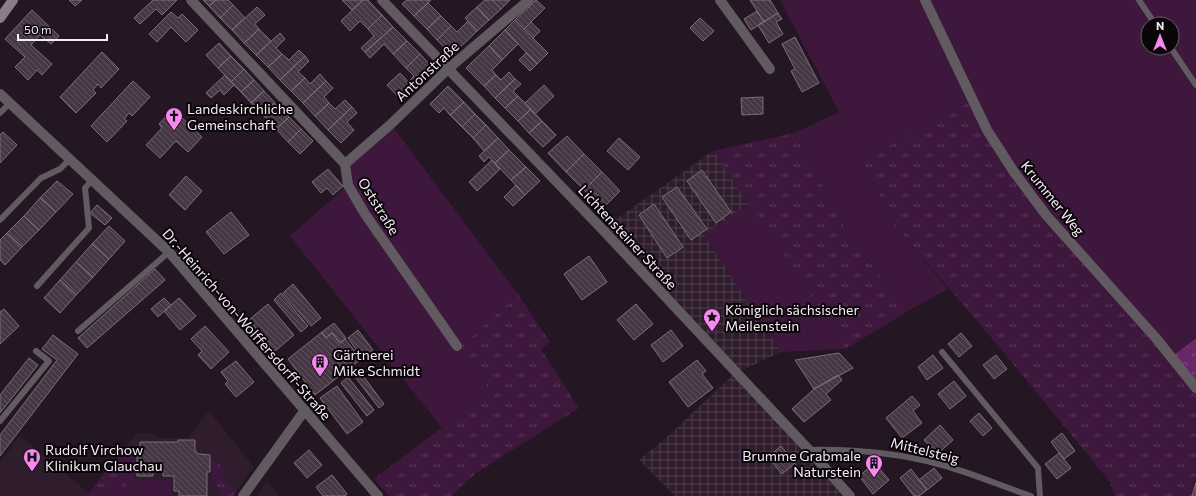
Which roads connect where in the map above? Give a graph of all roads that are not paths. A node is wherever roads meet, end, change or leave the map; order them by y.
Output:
1 (13, 0) edge
2 (191, 0) edge
3 (382, 0) edge
4 (529, 0) edge
5 (720, 0) edge
6 (925, 0) edge
7 (1139, 0) edge
8 (1150, 16) edge
9 (0, 18) edge
10 (1177, 56) edge
11 (448, 69) junction
12 (770, 69) dead end
13 (1196, 85) edge
14 (0, 94) edge
15 (10, 103) junction
16 (0, 113) edge
17 (70, 159) junction
18 (345, 164) junction
19 (92, 180) junction
20 (0, 220) edge
21 (169, 252) junction
22 (37, 286) dead end
23 (78, 331) dead end
24 (457, 346) dead end
25 (36, 351) dead end
26 (942, 352) dead end
27 (1196, 388) edge
28 (305, 410) junction
29 (0, 421) edge
30 (809, 450) junction
31 (243, 496) edge
32 (378, 496) edge
33 (850, 496) edge
34 (1031, 496) edge
35 (1040, 496) edge

1 - 9 street
2 - 18 street
3 - 11 street, Lichtensteiner Straße
4 - 11 street, Antonstraße
5 - 12 street
6 - 27 street, Krummer Weg
7 - 8 lane
10 - 13 lane
11 - 18 street, Antonstraße
11 - 30 street, Lichtensteiner Straße
14 - 15 street, Dr.-Heinrich-von-Wolffersdorff-Straße
15 - 16 lane
15 - 17 street, Dr.-Heinrich-von-Wolffersdorff-Straße
17 - 19 street, Dr.-Heinrich-von-Wolffersdorff-Straße
17 - 20 lane
18 - 24 street, Oststraße
19 - 21 street, Dr.-Heinrich-von-Wolffersdorff-Straße
19 - 22 lane
21 - 23 lane
21 - 28 street, Dr.-Heinrich-von-Wolffersdorff-Straße
25 - 29 lane
26 - 35 lane
28 - 31 street
28 - 32 street, Dr.-Heinrich-von-Wolffersdorff-Straße
30 - 33 street, Lichtensteiner Straße
30 - 34 lane, Mittelsteig

